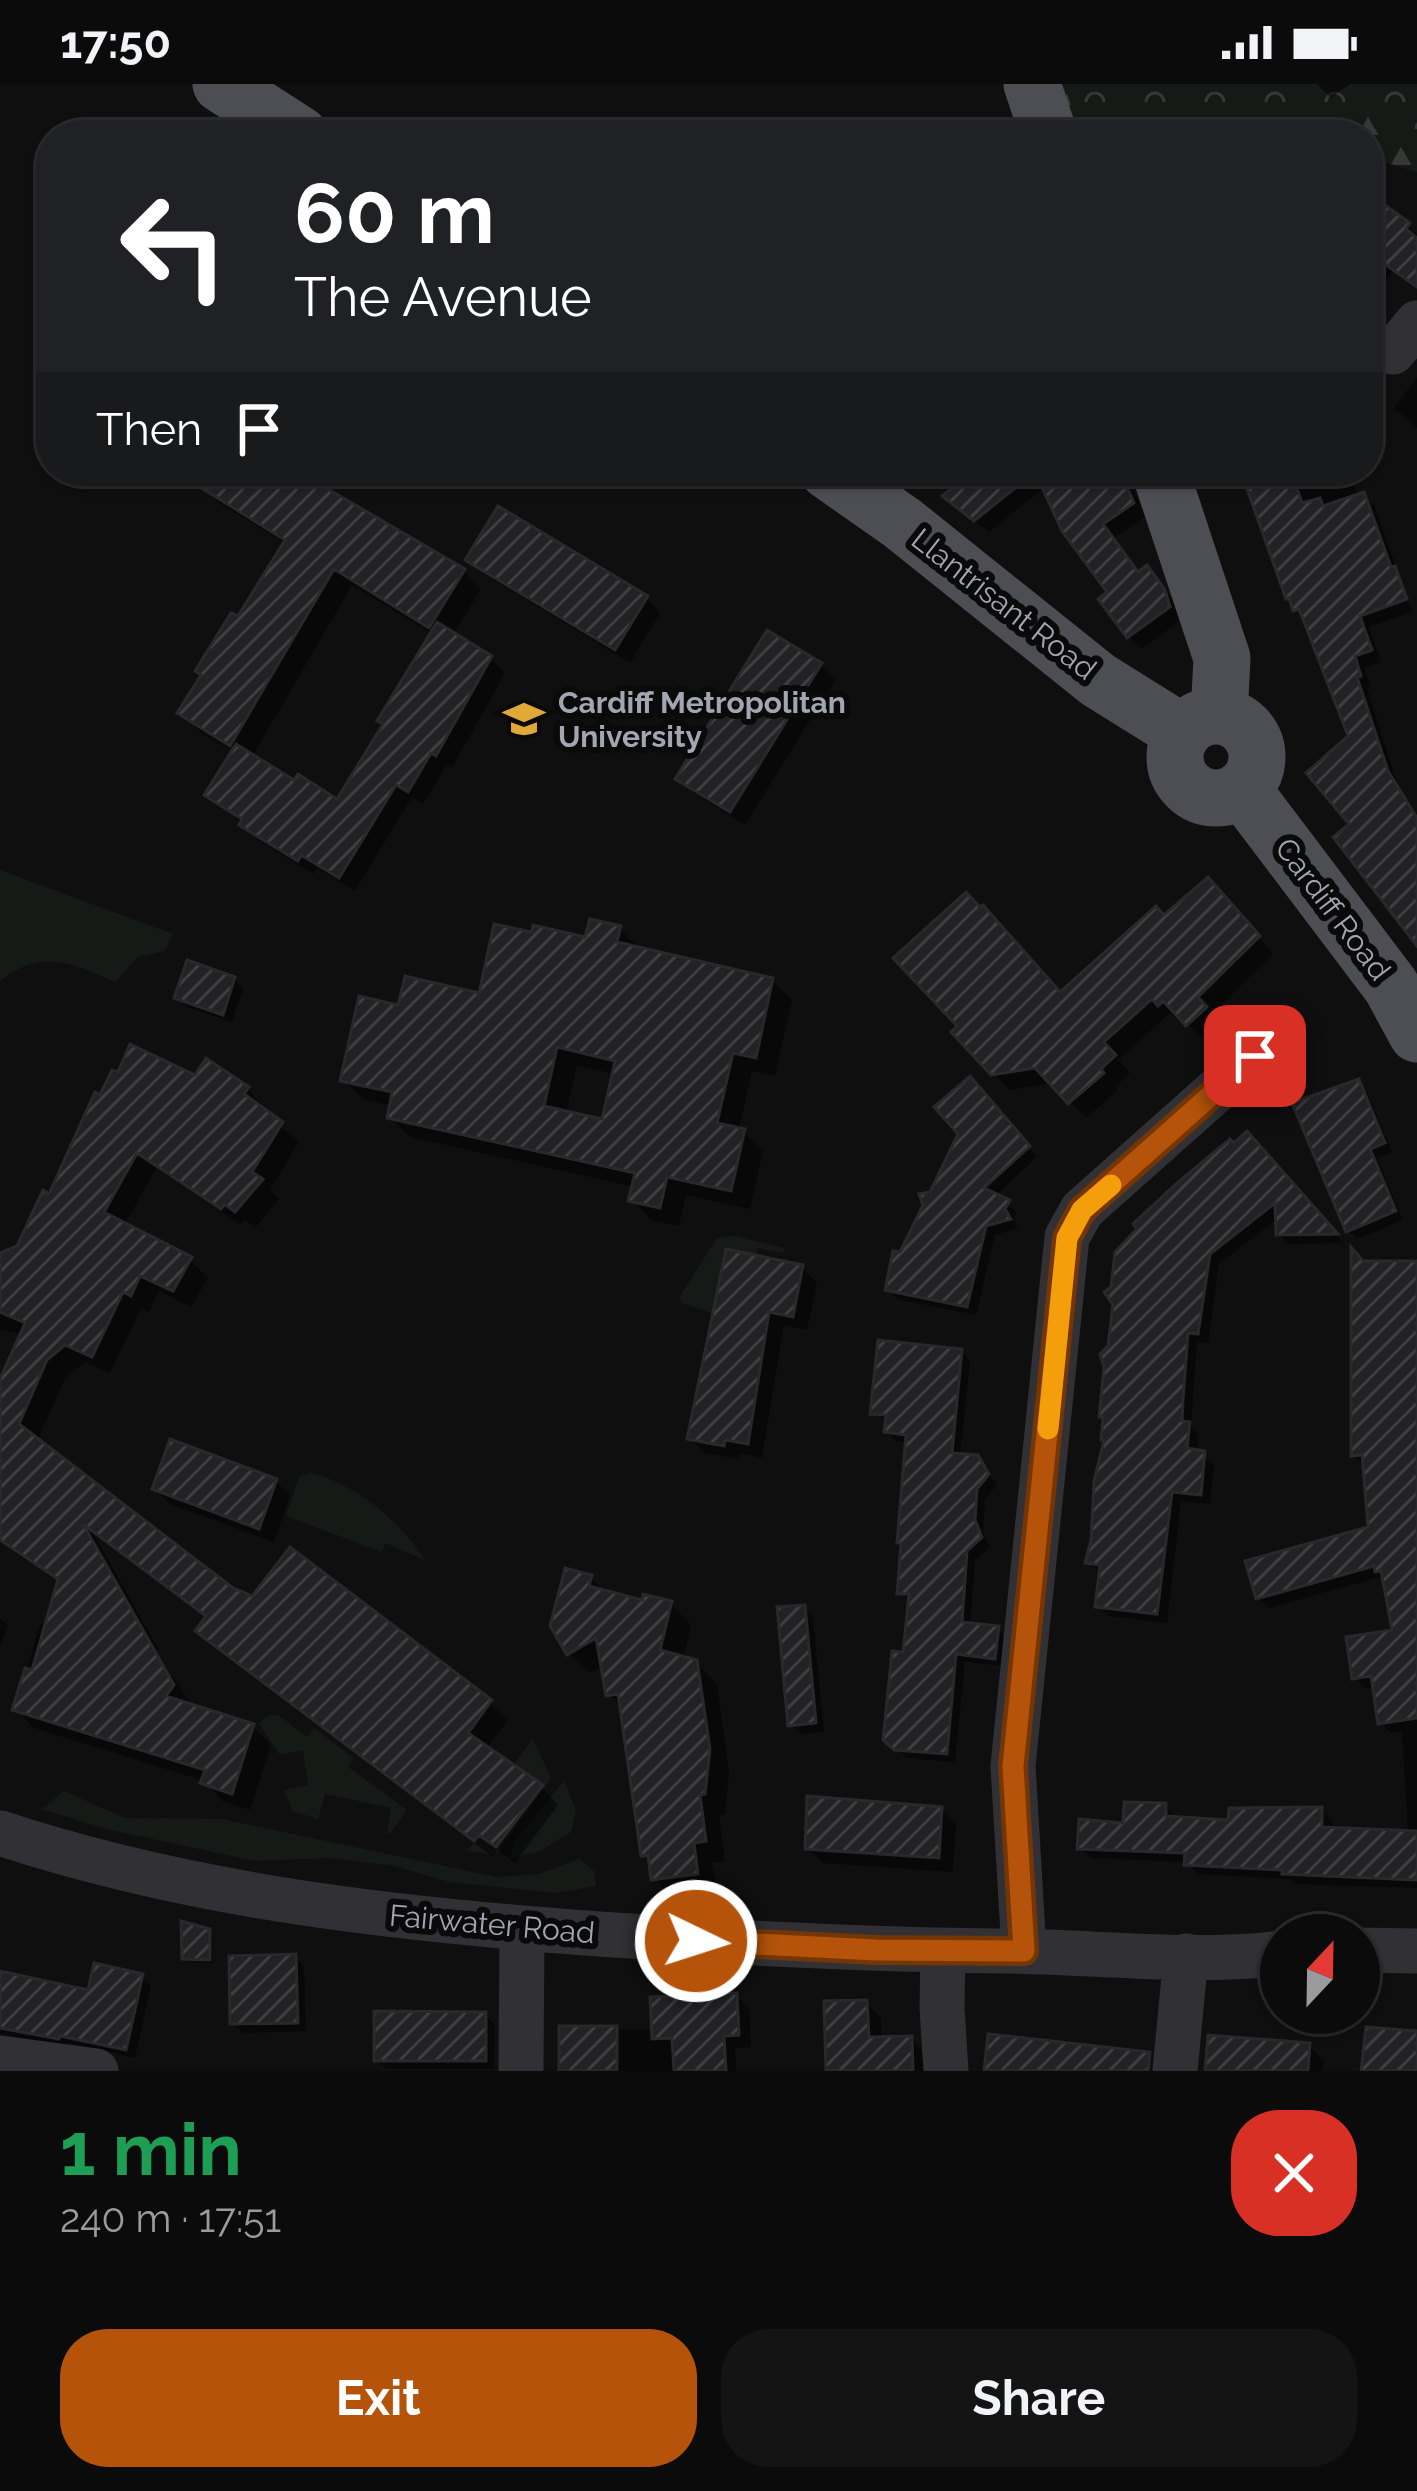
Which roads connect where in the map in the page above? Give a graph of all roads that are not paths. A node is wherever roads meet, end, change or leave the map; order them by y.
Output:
1 (221, 84) edge
2 (1032, 84) edge
3 (277, 120) edge
4 (1044, 120) edge
5 (849, 486) edge
6 (1165, 486) edge
7 (1201, 724) junction
8 (1242, 789) joint
9 (1417, 1034) edge
10 (1255, 1056) dead end
11 (3, 1845) edge
12 (522, 1928) junction
13 (943, 1951) junction
14 (1024, 1951) junction
15 (1380, 1951) edge
16 (1417, 1952) edge
17 (1260, 1954) edge
18 (1186, 1956) junction
19 (0, 2058) edge
20 (96, 2071) edge
21 (521, 2071) edge
22 (946, 2071) edge
23 (1174, 2071) edge

1 - 3 main road
2 - 4 main road
5 - 7 main road, Llantrisant Road
6 - 7 main road
7 - 8 main road, Llantrisant Road
8 - 9 main road, Cardiff Road
10 - 14 street
11 - 12 street, Fairwater Road
12 - 13 street, Fairwater Road
12 - 21 street
13 - 14 street, Fairwater Road
13 - 22 street
14 - 18 street, Fairwater Road
15 - 16 street
17 - 18 street, Fairwater Road
18 - 23 street
19 - 20 street

